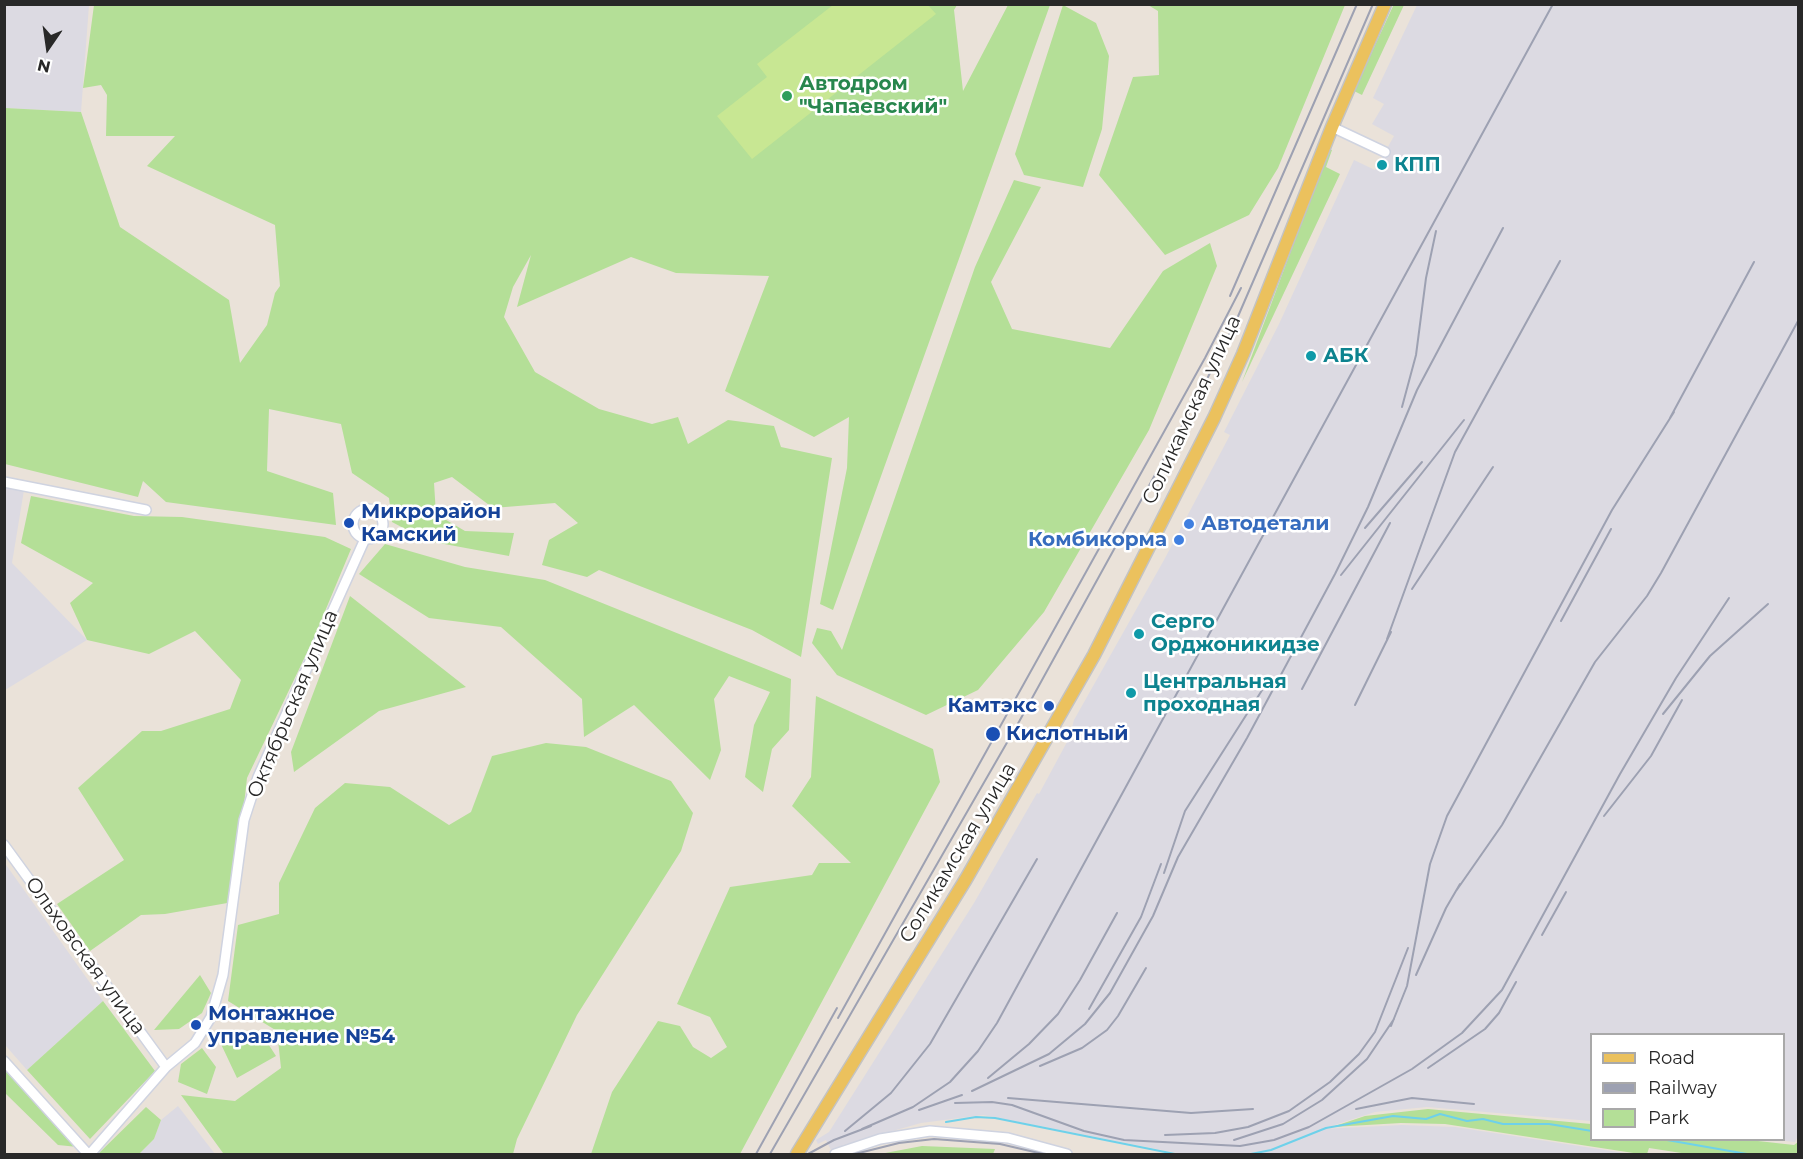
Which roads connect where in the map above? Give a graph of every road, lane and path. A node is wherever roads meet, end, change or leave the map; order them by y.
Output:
1 (1385, 4) edge
2 (1332, 127) junction
3 (1385, 152) dead end
4 (4, 482) edge
5 (146, 510) dead end
6 (364, 541) dead end
7 (4, 844) edge
8 (4, 1061) edge
9 (166, 1067) junction
10 (89, 1155) edge
11 (797, 1155) edge
12 (835, 1155) edge
13 (1067, 1155) edge

1 - 2 main road, Соликамская улица
2 - 3 street
2 - 11 main road, Соликамская улица
4 - 5 street
6 - 9 street, Октябрьская улица
7 - 9 street, Ольховская улица
8 - 10 street
9 - 10 street, Октябрьская улица
12 - 13 street

